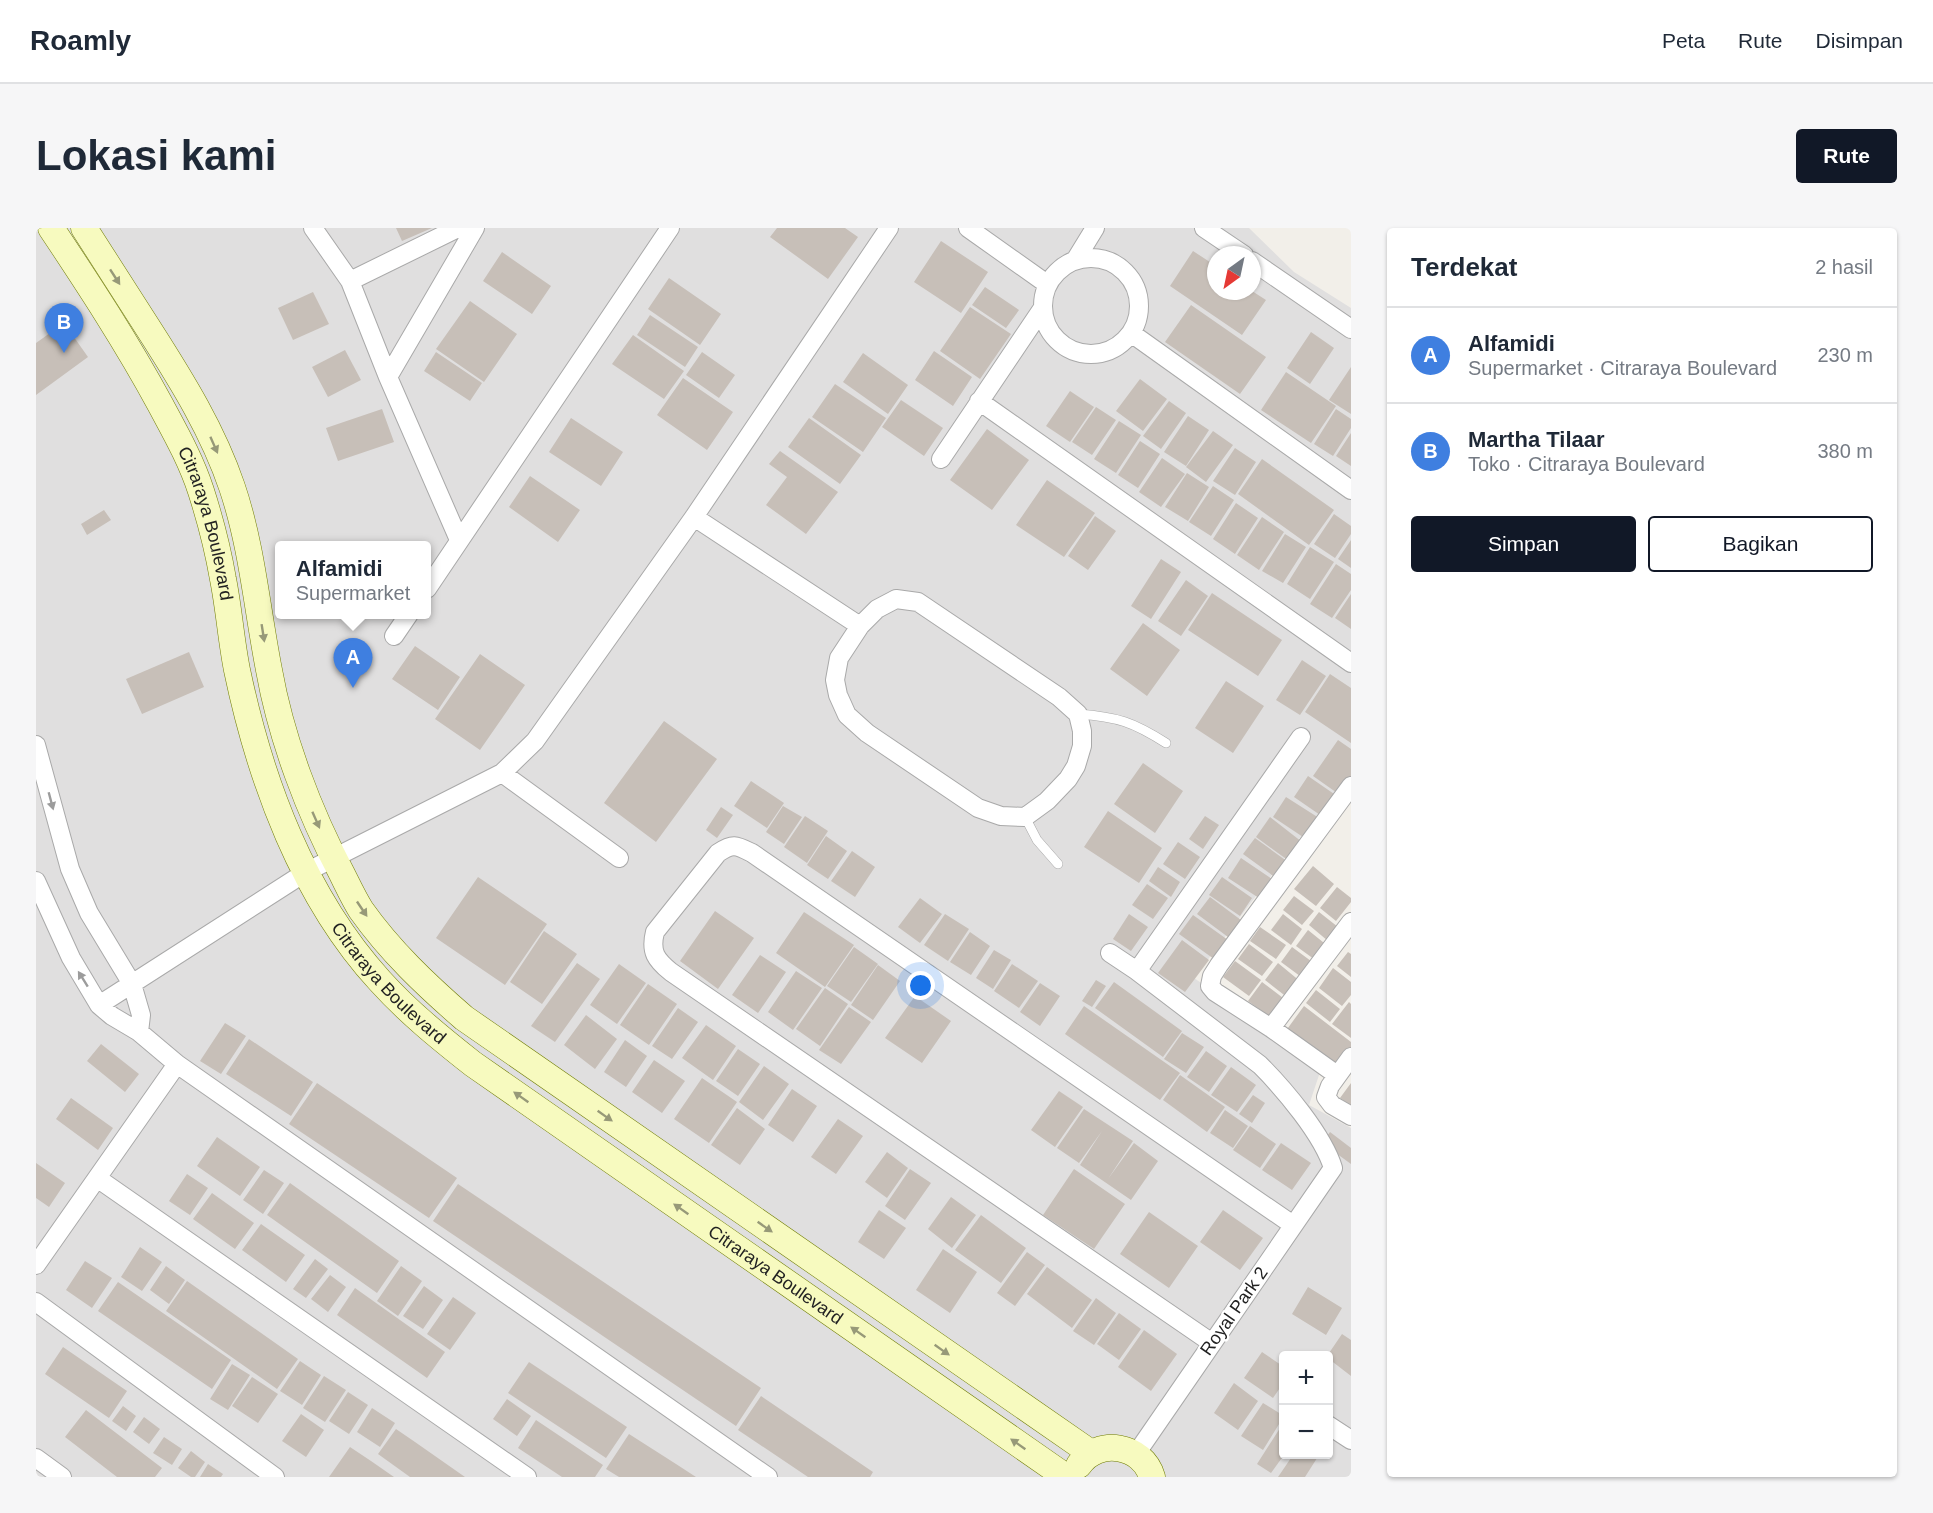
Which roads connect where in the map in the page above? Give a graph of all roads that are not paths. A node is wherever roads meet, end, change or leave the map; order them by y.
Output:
1 (51, 228) edge
2 (84, 228) edge
3 (314, 228) edge
4 (458, 228) edge
5 (475, 228) edge
6 (670, 228) edge
7 (889, 228) edge
8 (968, 228) edge
9 (1095, 228) edge
10 (1204, 228) edge
11 (1231, 246) edge
12 (1076, 259) junction
13 (1261, 267) edge
14 (350, 281) junction
15 (1047, 284) junction
16 (1042, 309) junction
17 (1351, 329) edge
18 (1131, 333) junction
19 (388, 377) junction
20 (980, 401) junction
21 (941, 459) dead end
22 (1351, 490) edge
23 (694, 517) junction
24 (459, 540) junction
25 (431, 582) edge
26 (406, 619) edge
27 (860, 626) junction
28 (394, 636) dead end
29 (1351, 663) edge
30 (1078, 714) junction
31 (1301, 737) dead end
32 (1166, 743) dead end
33 (36, 745) edge
34 (502, 773) junction
35 (1351, 786) edge
36 (1025, 817) junction
37 (333, 858) junction
38 (619, 858) dead end
39 (1058, 864) dead end
40 (306, 872) junction
41 (36, 881) edge
42 (1351, 922) edge
43 (1110, 953) dead end
44 (1137, 971) junction
45 (132, 984) junction
46 (99, 1005) junction
47 (1271, 1028) junction
48 (140, 1032) junction
49 (1351, 1057) edge
50 (177, 1064) junction
51 (1333, 1080) junction
52 (1351, 1116) edge
53 (97, 1178) junction
54 (1293, 1225) junction
55 (36, 1265) edge
56 (36, 1302) edge
57 (1212, 1343) junction
58 (1333, 1428) edge
59 (1351, 1440) edge
60 (1091, 1453) junction
61 (1136, 1454) junction
62 (36, 1458) edge
63 (62, 1477) edge
64 (275, 1477) edge
65 (527, 1477) edge
66 (768, 1477) edge
67 (1066, 1477) edge
68 (1074, 1477) edge
69 (1152, 1477) edge

1 - 40 main road, Citraraya Boulevard
2 -> 37 main road, Citraraya Boulevard
3 - 14 street
4 - 14 street
5 - 19 street
6 - 24 street
7 - 23 street
8 - 15 street
9 - 12 street
10 - 11 street
12 - 15 street
12 - 18 street
13 - 17 street
14 - 19 street
15 - 16 street
16 - 18 street
16 - 20 street
18 - 22 street
19 - 24 street
20 - 21 street
20 - 29 street
23 - 27 street
23 - 34 street
24 - 25 street
26 - 28 street
27 - 30 street
27 - 36 street
30 - 32 lane
30 - 36 street
31 - 44 street
33 -> 45 street
34 - 37 street
34 - 38 street
35 - 47 street
36 - 39 lane
37 - 40 street
37 -> 60 main road, Citraraya Boulevard
40 - 45 street
67 -> 40 main road, Citraraya Boulevard
46 -> 41 street
42 - 47 street
43 - 44 street
44 - 54 street, Royal Park 2
45 - 46 street
45 - 48 street
46 - 48 street
47 - 51 street
48 - 50 street
49 - 51 street
50 - 53 street
50 - 66 street
51 - 52 street
53 - 55 street
53 - 65 street
54 - 57 street, Royal Park 2
54 - 57 street
56 - 64 street
57 - 61 street, Royal Park 2
58 - 59 street
60 - 61 main road
60 - 68 main road
61 - 69 main road
62 - 63 street

